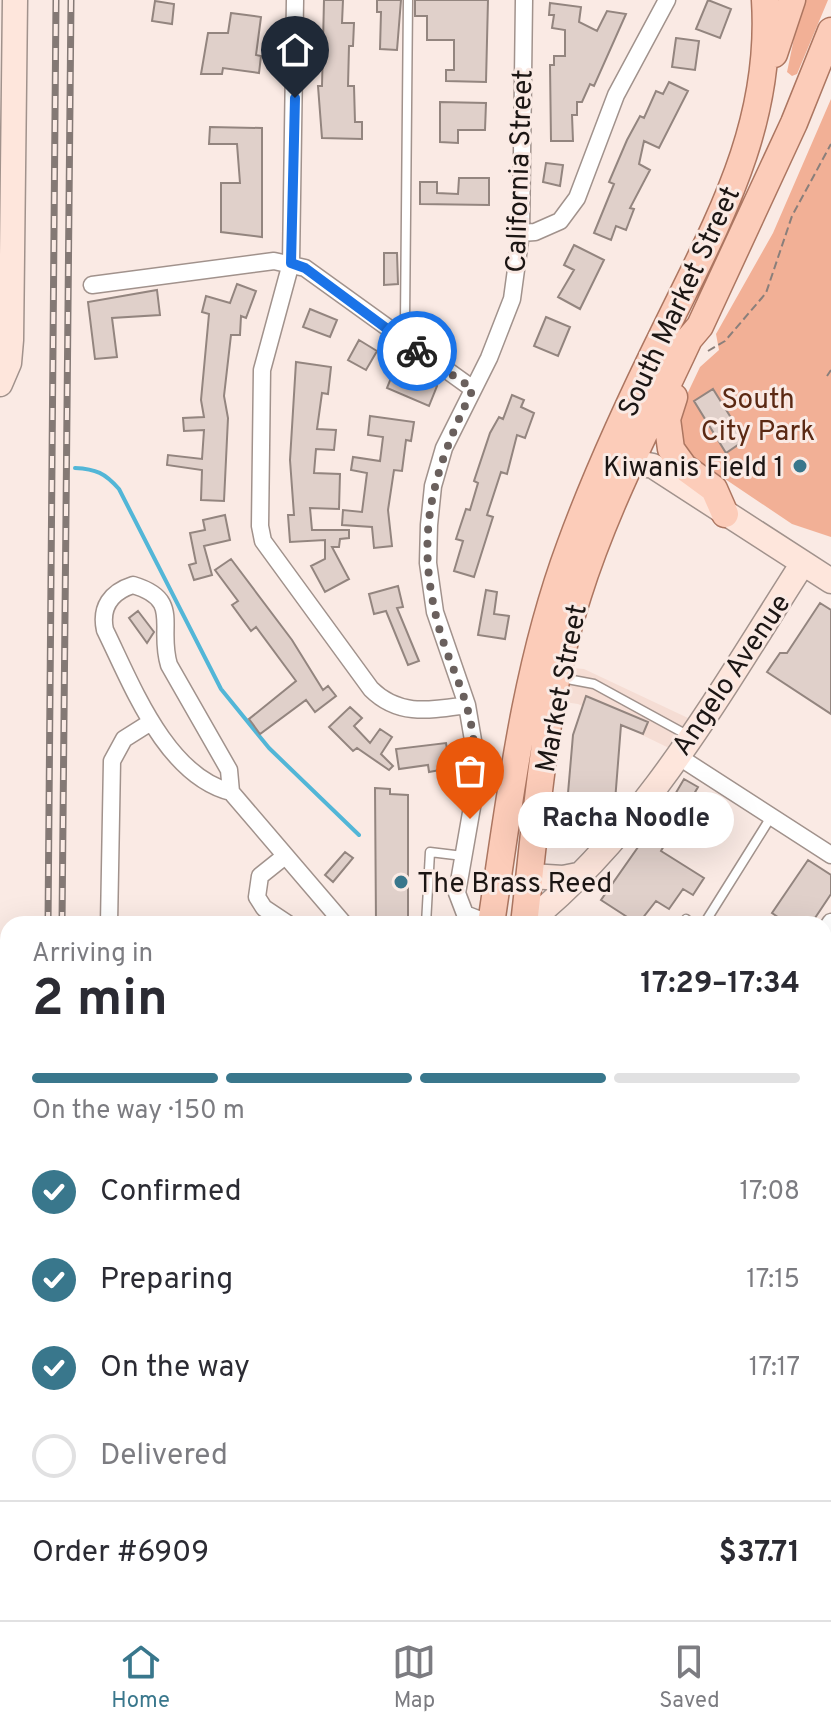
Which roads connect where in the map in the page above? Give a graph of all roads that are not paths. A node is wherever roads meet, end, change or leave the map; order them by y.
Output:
1 (15, 0) edge
2 (295, 0) edge
3 (408, 0) edge
4 (524, 0) edge
5 (667, 0) edge
6 (765, 0) edge
7 (792, 0) edge
8 (831, 31) edge
9 (831, 73) edge
10 (764, 88) junction
11 (794, 123) junction
12 (521, 233) junction
13 (291, 263) junction
14 (92, 285) dead end
15 (664, 332) junction
16 (398, 337) junction
17 (703, 339) junction
18 (0, 384) edge
19 (473, 389) junction
20 (632, 462) junction
21 (594, 482) junction
22 (725, 514) junction
23 (803, 563) junction
24 (831, 581) edge
25 (557, 677) junction
26 (467, 705) junction
27 (151, 722) junction
28 (682, 746) junction
29 (231, 792) junction
30 (771, 817) junction
31 (831, 855) edge
32 (285, 856) junction
33 (463, 856) junction
34 (583, 874) junction
35 (530, 876) junction
36 (457, 893) junction
37 (109, 916) edge
38 (276, 916) edge
39 (337, 916) edge
40 (426, 916) edge
41 (455, 916) edge
42 (471, 916) edge
43 (494, 916) edge
44 (526, 916) edge
45 (534, 916) edge
46 (709, 916) edge

1 - 18 street
2 - 13 street
3 - 16 lane
4 - 12 street, California Street
5 - 12 street
6 - 10 main road, South Market Street
7 - 10 main road
8 - 11 main road
9 - 11 main road
10 - 15 main road, South Market Street
11 - 17 main road, South Market Street
12 - 19 street, California Street
13 - 14 street
13 - 16 street
13 - 26 street
15 - 20 main road
15 - 21 main road, South Market Street
16 - 19 street
17 - 20 main road, South Market Street
17 - 22 main road
19 - 26 street, California Street
20 - 21 main road
20 - 22 street
20 - 25 main road, Market Street
21 - 43 main road, South Market Street
22 - 23 street
23 - 24 street
23 - 28 street, Angelo Avenue
25 - 28 lane
25 - 35 main road, Market Street
26 - 33 street, California Street
27 - 29 street
27 - 29 street
27 - 37 street
28 - 30 street
28 - 34 street, Angelo Avenue
29 - 32 street
30 - 31 street
30 - 46 lane
32 - 38 street
32 - 39 street
33 - 36 street, California Street
33 - 40 lane
34 - 35 street
34 - 45 street, Angelo Avenue
35 - 44 main road, Market Street
36 - 41 street, California Street
36 - 42 street

